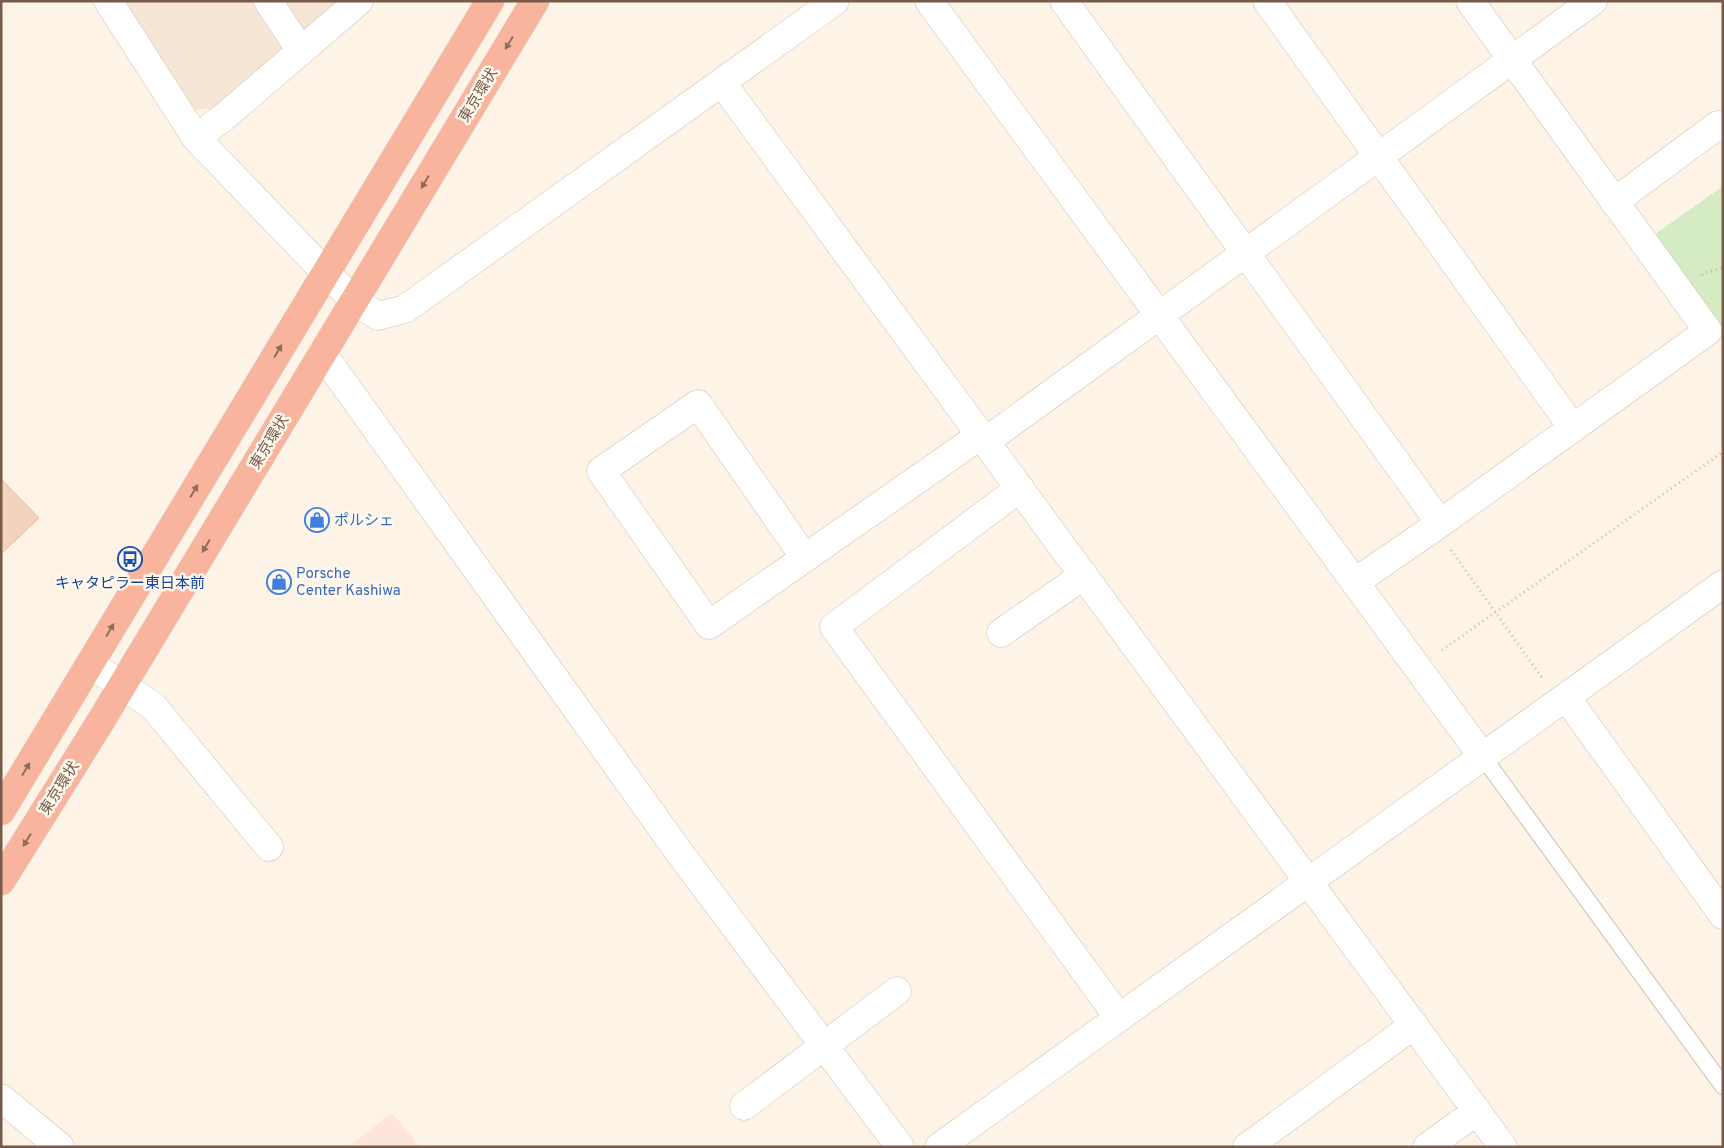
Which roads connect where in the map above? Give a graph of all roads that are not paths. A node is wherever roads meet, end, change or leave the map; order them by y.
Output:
1 (108, 1) edge
2 (268, 1) edge
3 (359, 1) edge
4 (490, 1) edge
5 (534, 1) edge
6 (835, 1) edge
7 (929, 1) edge
8 (1064, 1) edge
9 (1267, 1) edge
10 (1470, 1) edge
11 (1593, 1) edge
12 (300, 52) junction
13 (1512, 59) junction
14 (722, 83) junction
15 (1718, 125) dead end
16 (196, 138) junction
17 (1378, 156) junction
18 (1614, 202) junction
19 (1245, 253) junction
20 (326, 272) junction
21 (354, 300) junction
22 (1159, 315) junction
23 (322, 354) junction
24 (1573, 428) junction
25 (983, 438) junction
26 (1020, 488) junction
27 (1437, 525) junction
28 (805, 558) junction
29 (1084, 575) junction
30 (1355, 582) junction
31 (1720, 593) edge
32 (1001, 633) dead end
33 (90, 664) junction
34 (123, 685) junction
35 (1563, 699) junction
36 (1483, 757) junction
37 (1, 811) edge
38 (269, 847) dead end
39 (1, 881) edge
40 (1309, 881) junction
41 (1723, 915) edge
42 (897, 992) dead end
43 (1119, 1018) junction
44 (1414, 1026) junction
45 (824, 1046) junction
46 (1723, 1086) edge
47 (1, 1098) edge
48 (744, 1106) dead end
49 (1477, 1111) junction
50 (60, 1147) edge
51 (900, 1147) edge
52 (939, 1147) edge
53 (1246, 1147) edge
54 (1427, 1147) edge
55 (1503, 1147) edge

1 - 16 street
2 - 12 street
3 - 12 street
4 - 20 highway
5 -> 21 highway, 東京環状
6 - 14 street
7 - 22 street
8 - 19 street
9 - 17 street
10 - 13 street
11 - 13 street
12 - 16 street
13 - 17 street
13 - 18 street
14 - 21 street
14 - 25 street
15 - 18 street
16 - 20 street
17 - 19 street
17 - 24 street
18 - 24 street
19 - 22 street
19 - 27 street
20 - 21 street
33 -> 20 highway
21 - 23 highway, 東京環状
22 - 25 street
22 - 30 street
23 -> 34 highway, 東京環状
23 - 45 street
24 - 27 street
25 - 26 street
25 - 28 street
26 - 29 street
26 - 43 street
27 - 30 street
28 - 28 street
29 - 32 street
29 - 40 street
30 - 36 street
31 - 35 street
33 - 34 street
37 -> 33 highway
34 - 38 street
34 -> 39 highway, 東京環状
35 - 36 street
35 - 41 street
36 - 40 street
36 - 46 lane
40 - 43 street
40 - 44 street
42 - 45 street
43 - 52 street
44 - 49 street
44 - 53 street
45 - 48 street
45 - 51 street
47 - 50 street
49 - 54 street
49 - 55 street

